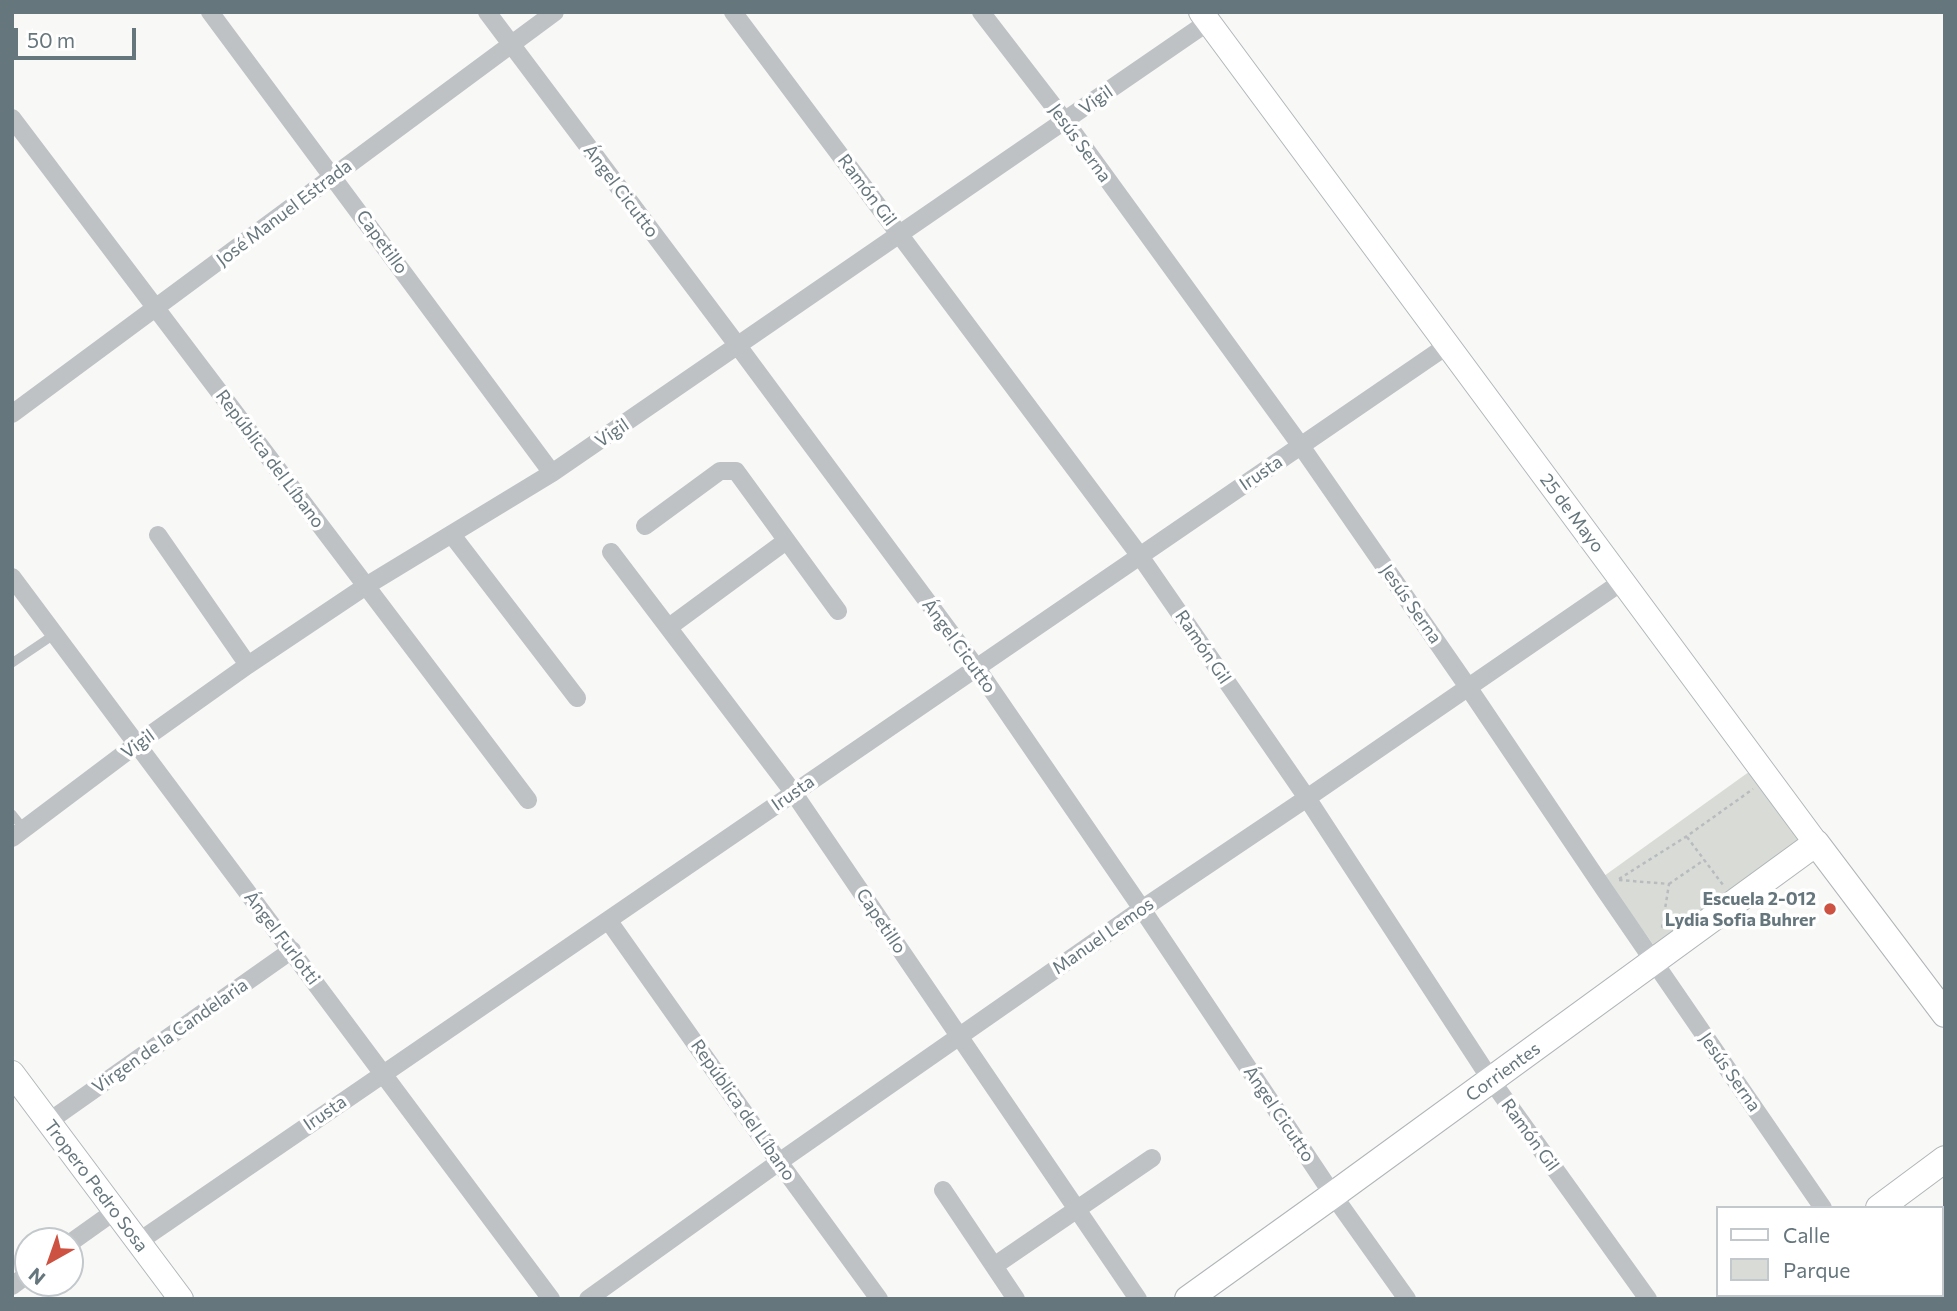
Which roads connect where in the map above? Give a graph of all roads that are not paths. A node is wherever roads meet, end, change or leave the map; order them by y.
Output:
1 (210, 12) edge
2 (487, 12) edge
3 (555, 12) edge
4 (733, 12) edge
5 (981, 12) edge
6 (1204, 17) edge
7 (511, 45) junction
8 (12, 118) edge
9 (1065, 121) junction
10 (333, 177) junction
11 (900, 235) junction
12 (155, 309) junction
13 (1448, 345) junction
14 (738, 346) junction
15 (12, 414) edge
16 (1301, 446) junction
17 (552, 473) junction
18 (645, 526) dead end
19 (452, 534) junction
20 (158, 535) dead end
21 (786, 541) junction
22 (611, 552) dead end
23 (1140, 556) junction
24 (12, 577) edge
25 (1623, 581) junction
26 (366, 586) junction
27 (838, 611) dead end
28 (669, 627) junction
29 (55, 634) junction
30 (12, 663) edge
31 (248, 665) junction
32 (975, 667) junction
33 (1468, 687) junction
34 (577, 698) dead end
35 (137, 744) junction
36 (793, 792) junction
37 (1307, 798) junction
38 (528, 800) dead end
39 (12, 814) edge
40 (18, 833) edge
41 (1816, 843) junction
42 (1142, 909) junction
43 (608, 920) junction
44 (292, 950) junction
45 (1660, 957) junction
46 (1938, 1000) edge
47 (959, 1037) junction
48 (12, 1073) edge
49 (383, 1074) junction
50 (1491, 1080) junction
51 (48, 1122) junction
52 (1152, 1158) dead end
53 (1945, 1159) edge
54 (779, 1162) junction
55 (943, 1190) dead end
56 (1333, 1195) junction
57 (1822, 1206) edge
58 (1882, 1206) edge
59 (1077, 1209) junction
60 (115, 1211) junction
61 (84, 1233) edge
62 (138, 1242) junction
63 (994, 1266) junction
64 (181, 1299) edge
65 (551, 1299) edge
66 (588, 1299) edge
67 (879, 1299) edge
68 (1016, 1299) edge
69 (1138, 1299) edge
70 (1188, 1299) edge
71 (1407, 1299) edge
72 (1648, 1299) edge

1 - 10 street, Capetillo
2 - 7 street, Ángel Cicutto
3 - 7 street, José Manuel Estrada
4 - 11 street, Ramón Gil
5 - 9 street, Jesús Serna
6 - 9 street, Vigil
6 - 13 street, 25 de Mayo
7 - 10 street, José Manuel Estrada
7 - 14 street, Ángel Cicutto
8 - 12 street, República del Líbano
9 - 11 street, Vigil
9 - 16 street, Jesús Serna
10 - 12 street, José Manuel Estrada
10 - 17 street, Capetillo
11 - 14 street, Vigil
11 - 23 street, Ramón Gil
12 - 15 street, José Manuel Estrada
12 - 26 street, República del Líbano
13 - 16 street, Irusta
13 - 25 street, 25 de Mayo
14 - 17 street, Vigil
14 - 32 street, Ángel Cicutto
16 - 23 street, Irusta
16 - 33 street, Jesús Serna
17 - 19 street, Vigil
18 - 21 street
19 - 26 street, Vigil
19 - 34 street
20 - 31 street
21 - 27 street
21 - 28 street
22 - 28 street, Capetillo
23 - 32 street, Irusta
23 - 37 street, Ramón Gil
24 - 29 street, Ángel Furlotti
25 - 33 street, Manuel Lemos
25 - 41 street, 25 de Mayo
26 - 31 street, Vigil
26 - 38 street, República del Líbano
28 - 36 street, Capetillo
29 - 30 lane
29 - 35 street, Ángel Furlotti
31 - 35 street, Vigil
32 - 36 street, Irusta
32 - 42 street, Ángel Cicutto
33 - 37 street, Manuel Lemos
33 - 45 street, Jesús Serna
35 - 40 street, Vigil
35 - 44 street, Ángel Furlotti
36 - 43 street, Irusta
36 - 47 street, Capetillo
37 - 42 street, Manuel Lemos
37 - 50 street, Ramón Gil
39 - 40 lane
41 - 45 main road, Corrientes
41 - 46 main road, 25 de Mayo
42 - 47 street, Manuel Lemos
42 - 56 street, Ángel Cicutto
43 - 49 street, Irusta
43 - 54 street, República del Líbano
44 - 49 street, Ángel Furlotti
44 - 51 street, Virgen de la Candelaria
45 - 50 main road, Corrientes
45 - 57 street, Jesús Serna
47 - 54 street, Manuel Lemos
47 - 59 street, Capetillo
48 - 51 street, Tropero Pedro Sosa
49 - 62 street, Irusta
49 - 65 street, Ángel Furlotti
50 - 56 main road, Corrientes
50 - 72 street, Ramón Gil
51 - 60 street, Tropero Pedro Sosa
52 - 59 street
53 - 58 main road
54 - 66 street, Manuel Lemos
54 - 67 street, República del Líbano
55 - 63 street
56 - 70 main road, Corrientes
56 - 71 street, Ángel Cicutto
59 - 63 street
59 - 69 street, Capetillo
60 - 61 street
60 - 62 street, Tropero Pedro Sosa
62 - 64 street, Tropero Pedro Sosa
63 - 68 street

